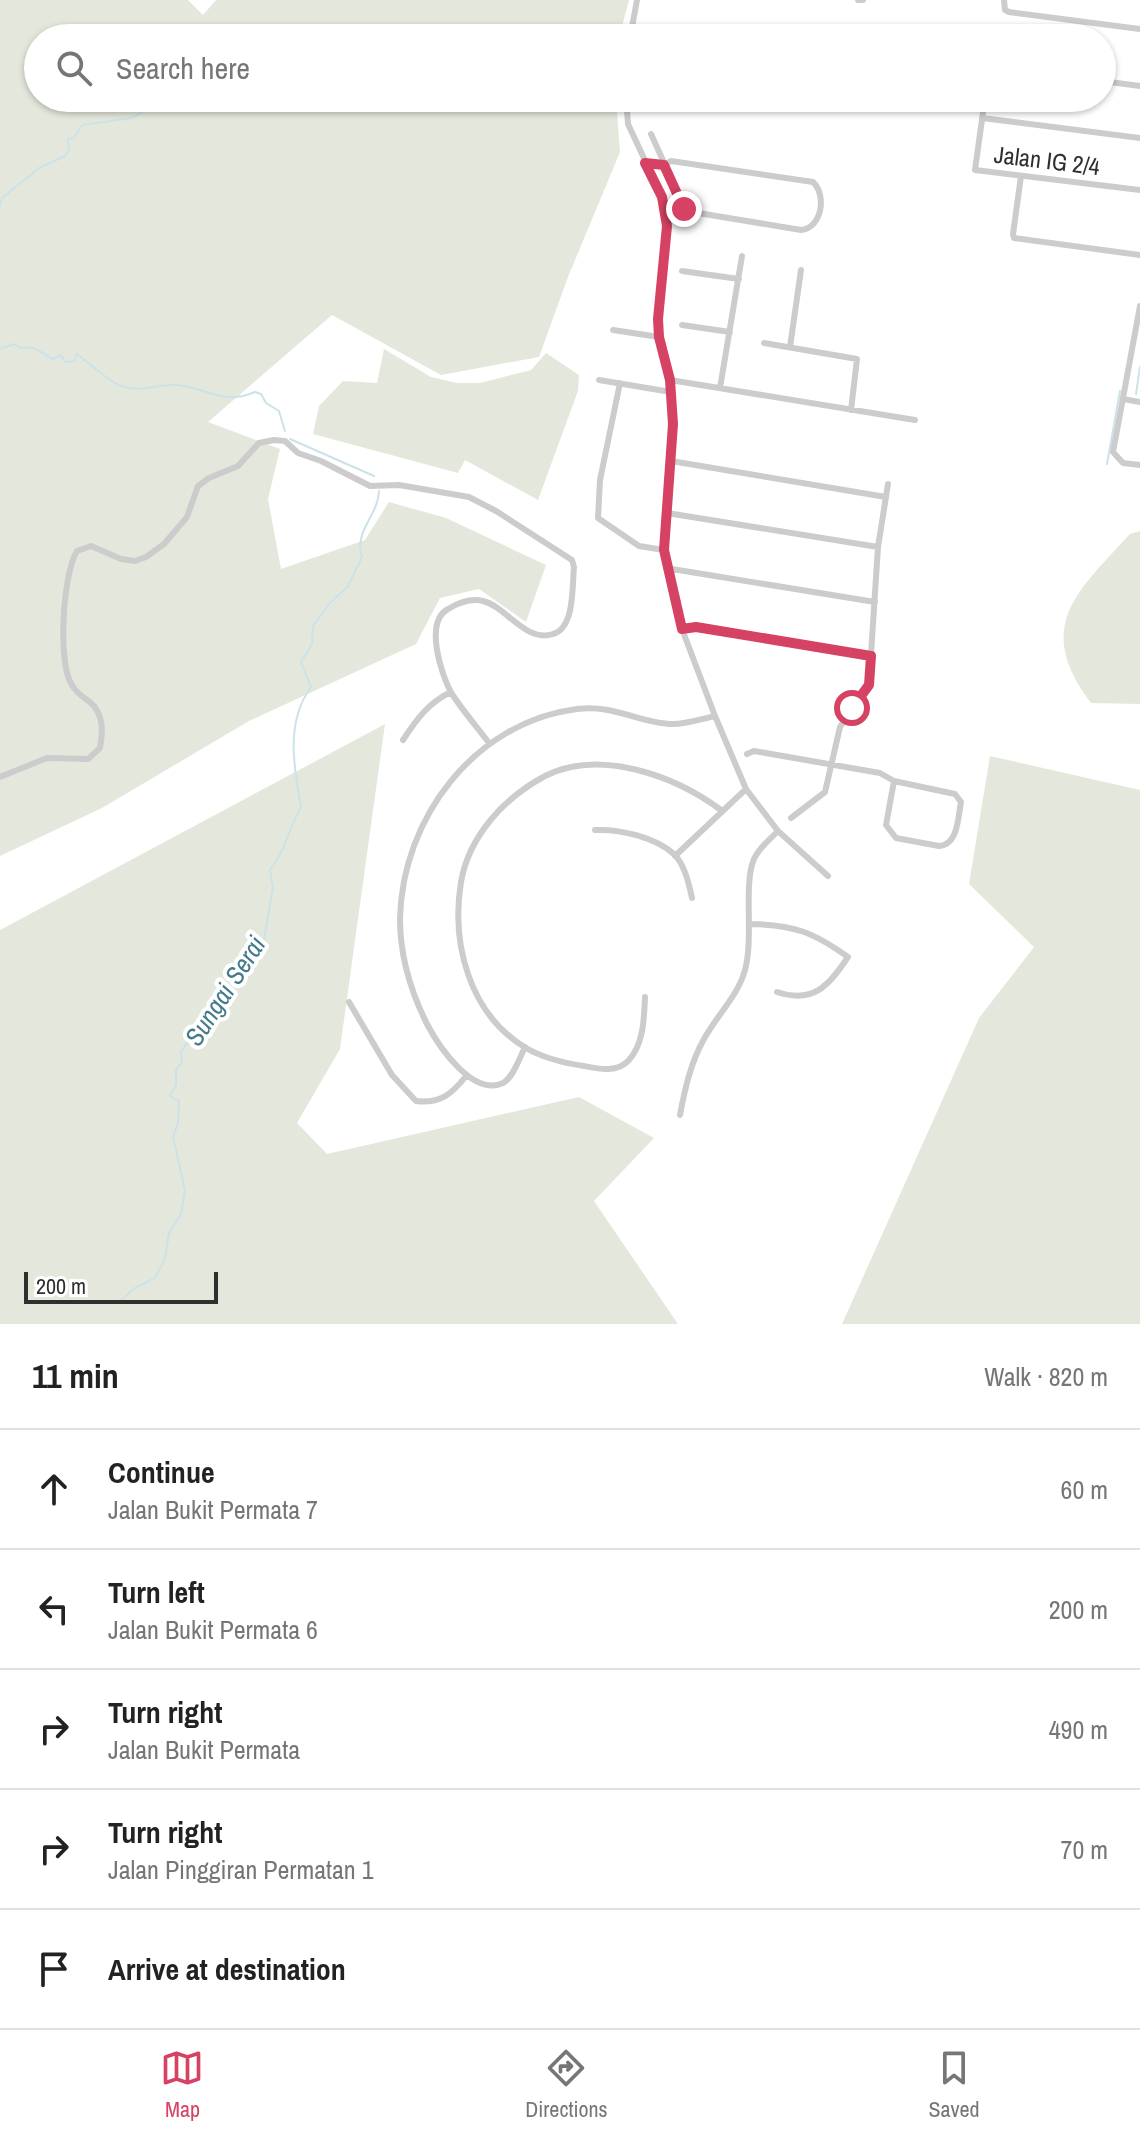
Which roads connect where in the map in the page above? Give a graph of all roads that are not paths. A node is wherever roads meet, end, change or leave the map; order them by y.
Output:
1 (637, 0) edge
2 (1004, 0) edge
3 (633, 24) edge
4 (1101, 24) edge
5 (1116, 26) edge
6 (1140, 29) edge
7 (1116, 83) edge
8 (1140, 86) edge
9 (627, 112) edge
10 (983, 112) edge
11 (982, 118) junction
12 (651, 134) dead end
13 (1140, 138) edge
14 (645, 163) junction
15 (664, 165) junction
16 (1021, 176) junction
17 (1140, 190) edge
18 (1140, 255) edge
19 (742, 256) dead end
20 (801, 270) dead end
21 (682, 271) dead end
22 (739, 279) junction
23 (1140, 306) edge
24 (682, 325) dead end
25 (613, 330) dead end
26 (730, 332) junction
27 (1138, 334) edge
28 (659, 337) junction
29 (764, 343) dead end
30 (790, 347) junction
31 (599, 380) dead end
32 (670, 380) junction
33 (620, 383) junction
34 (720, 388) junction
35 (671, 392) junction
36 (1123, 399) junction
37 (1140, 402) edge
38 (851, 410) junction
39 (915, 420) dead end
40 (671, 461) junction
41 (1140, 465) edge
42 (888, 484) dead end
43 (886, 497) junction
44 (667, 513) junction
45 (878, 547) junction
46 (664, 550) junction
47 (666, 568) junction
48 (875, 602) junction
49 (682, 629) junction
50 (871, 656) junction
51 (451, 692) junction
52 (715, 716) junction
53 (403, 740) dead end
54 (489, 743) junction
55 (747, 754) dead end
56 (832, 765) junction
57 (0, 777) edge
58 (894, 781) junction
59 (746, 789) junction
60 (721, 810) junction
61 (791, 818) dead end
62 (595, 830) dead end
63 (778, 831) junction
64 (675, 856) junction
65 (828, 876) dead end
66 (692, 898) dead end
67 (751, 924) junction
68 (777, 992) dead end
69 (645, 997) dead end
70 (349, 1002) dead end
71 (525, 1047) junction
72 (466, 1076) junction
73 (680, 1115) dead end

1 - 3 street
2 - 4 street
5 - 6 street
7 - 8 street
9 - 14 street
10 - 11 street, Jalan IG 2/4
11 - 13 street
11 - 16 street, Jalan IG 2/4
12 - 15 street
14 - 15 street
14 - 28 street
15 - 15 street
16 - 17 street, Jalan IG 2/4
16 - 18 street
19 - 22 street
20 - 30 street
21 - 22 street
22 - 26 street
23 - 27 street
24 - 26 street
25 - 28 street
26 - 34 street
27 - 36 street
28 - 32 street
29 - 30 street
30 - 38 street
31 - 33 street
32 - 34 street
32 - 35 street
33 - 35 street
33 - 46 street
34 - 38 street
35 - 40 street
36 - 37 street
36 - 41 street
38 - 39 street
40 - 43 street
40 - 44 street
42 - 43 street
43 - 45 street
44 - 45 street
44 - 46 street
45 - 48 street
46 - 47 street
47 - 48 street
47 - 49 street
48 - 50 street
49 - 50 street
49 - 52 street
50 - 56 street
51 - 53 street
51 - 54 street
51 - 57 street
52 - 54 street
52 - 59 street
54 - 72 street
55 - 56 street
56 - 58 street
56 - 61 street
58 - 58 street
59 - 60 street
59 - 63 street
60 - 64 street
60 - 71 street
62 - 64 street
63 - 65 street
63 - 67 street
64 - 66 street
67 - 68 street
67 - 73 street
69 - 71 street
70 - 72 street
71 - 72 street

